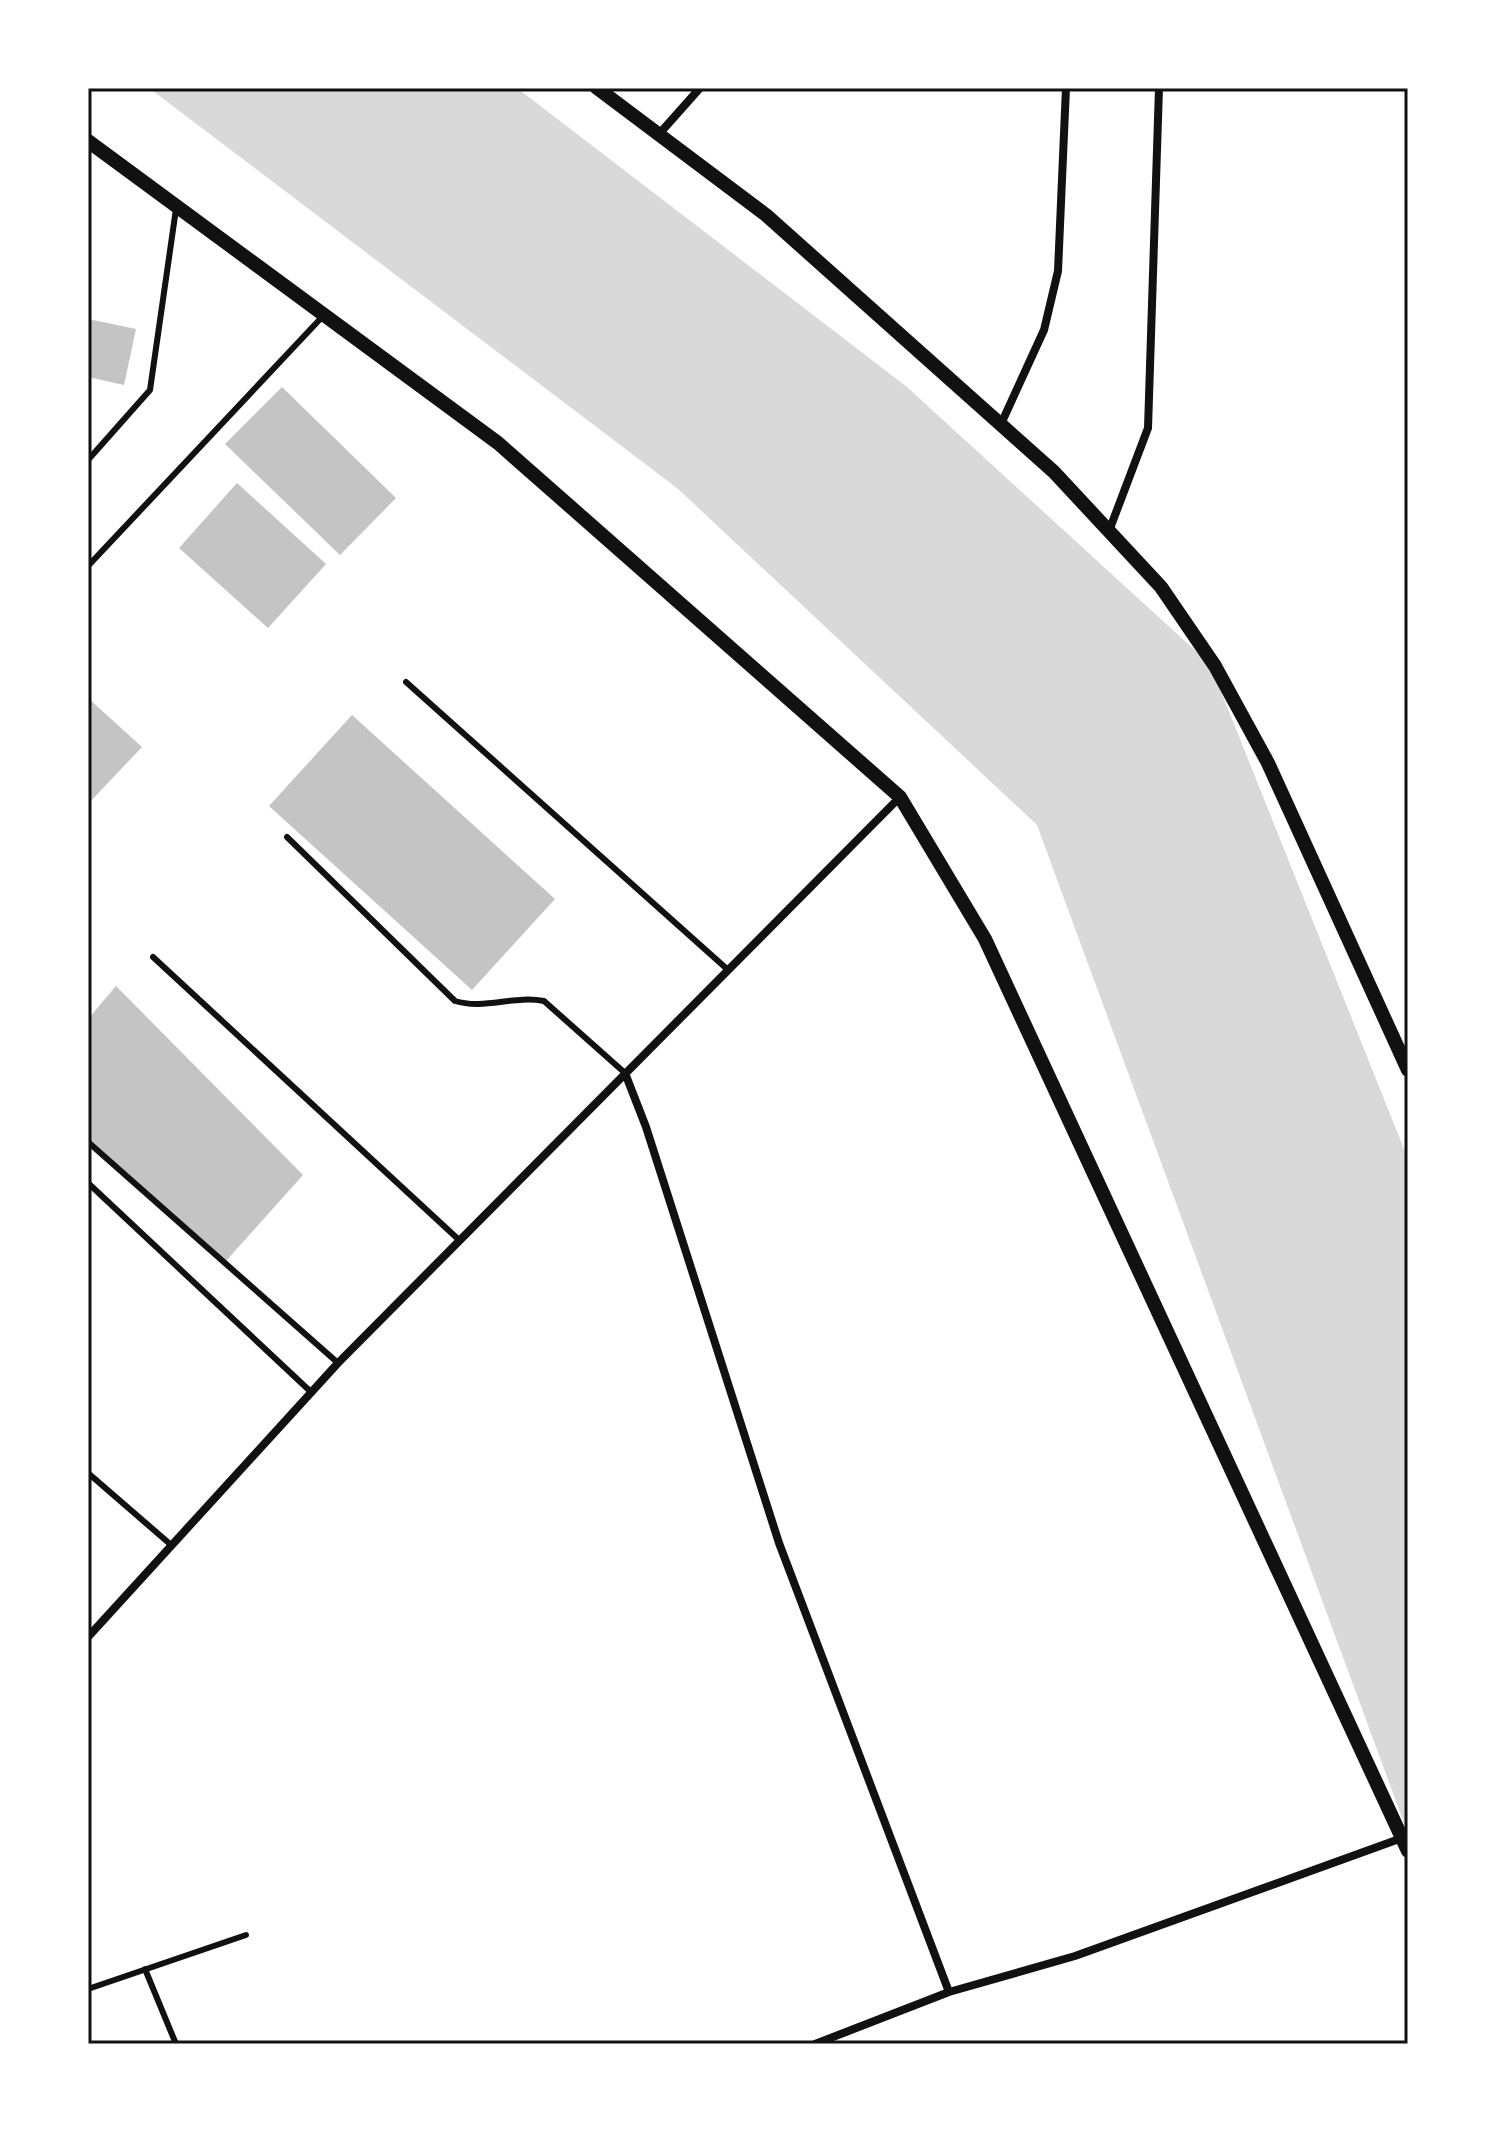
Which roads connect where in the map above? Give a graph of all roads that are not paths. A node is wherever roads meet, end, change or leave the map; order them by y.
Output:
1 (597, 88) edge
2 (700, 88) edge
3 (1066, 88) edge
4 (1159, 88) edge
5 (660, 133) junction
6 (88, 141) edge
7 (177, 205) junction
8 (325, 313) junction
9 (1001, 424) junction
10 (88, 460) edge
11 (1109, 531) junction
12 (88, 566) edge
13 (406, 682) dead end
14 (900, 797) junction
15 (287, 837) dead end
16 (153, 957) dead end
17 (727, 969) junction
18 (1408, 1070) edge
19 (625, 1073) junction
20 (88, 1142) edge
21 (88, 1183) edge
22 (458, 1239) junction
23 (338, 1363) junction
24 (311, 1392) junction
25 (88, 1473) edge
26 (170, 1544) junction
27 (88, 1637) edge
28 (1405, 1844) edge
29 (246, 1935) dead end
30 (145, 1969) junction
31 (88, 1989) edge
32 (949, 1992) junction
33 (176, 2044) edge
34 (815, 2044) edge

1 - 5 street
2 - 5 street
3 - 9 street
4 - 11 street
5 - 9 street
6 - 7 street
7 - 8 street
7 - 10 lane
8 - 12 lane
8 - 14 street
9 - 11 street
11 - 18 street
13 - 17 lane
14 - 17 street
14 - 28 street
15 - 19 lane
16 - 22 lane
17 - 19 street
19 - 22 street
19 - 32 street
20 - 23 lane
21 - 24 lane
22 - 23 street
23 - 24 street
24 - 26 street
25 - 26 lane
26 - 27 street
28 - 32 street
29 - 30 lane
30 - 31 lane
30 - 33 lane
32 - 34 street

